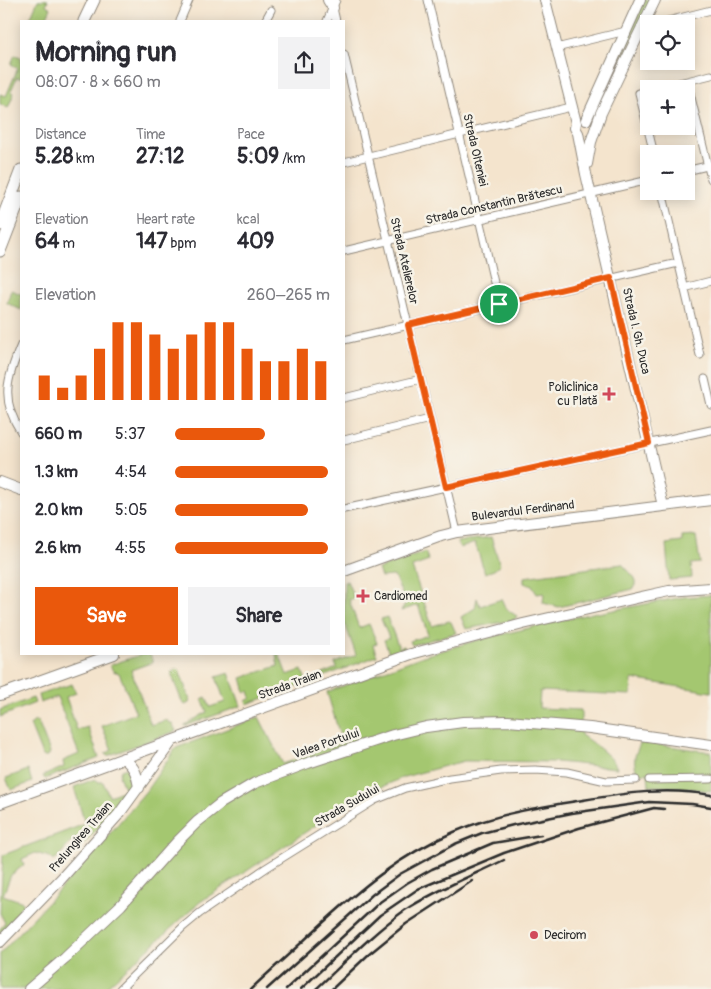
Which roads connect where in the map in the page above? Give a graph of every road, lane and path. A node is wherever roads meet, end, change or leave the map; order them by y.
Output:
1 (94, 0) edge
2 (103, 0) edge
3 (189, 0) edge
4 (428, 0) edge
5 (545, 0) edge
6 (640, 0) edge
7 (656, 0) edge
8 (332, 3) edge
9 (271, 10) dead end
10 (711, 10) edge
11 (650, 15) edge
12 (691, 15) edge
13 (84, 20) edge
14 (93, 20) edge
15 (180, 20) edge
16 (266, 20) edge
17 (327, 20) edge
18 (336, 20) edge
19 (626, 31) junction
20 (640, 38) edge
21 (556, 48) junction
22 (345, 58) edge
23 (711, 75) edge
24 (691, 80) edge
25 (571, 107) junction
26 (695, 112) edge
27 (601, 113) junction
28 (583, 126) junction
29 (459, 134) junction
30 (368, 156) junction
31 (345, 162) edge
32 (709, 166) edge
33 (695, 169) edge
34 (20, 173) edge
35 (586, 174) junction
36 (711, 179) edge
37 (640, 182) edge
38 (591, 194) junction
39 (20, 200) edge
40 (664, 200) edge
41 (479, 220) junction
42 (0, 225) edge
43 (388, 240) junction
44 (0, 251) edge
45 (345, 251) edge
46 (678, 262) junction
47 (611, 278) junction
48 (711, 281) edge
49 (684, 288) junction
50 (499, 304) junction
51 (408, 325) junction
52 (345, 340) edge
53 (20, 348) edge
54 (700, 355) dead end
55 (421, 379) junction
56 (705, 379) dead end
57 (345, 398) edge
58 (711, 404) edge
59 (430, 419) junction
60 (711, 430) edge
61 (20, 431) edge
62 (345, 440) edge
63 (649, 443) junction
64 (0, 482) edge
65 (446, 487) junction
66 (20, 490) edge
67 (711, 500) edge
68 (663, 506) junction
69 (345, 509) edge
70 (457, 532) junction
71 (345, 571) edge
72 (711, 588) edge
73 (111, 655) edge
74 (0, 695) edge
75 (172, 741) junction
76 (711, 745) edge
77 (123, 758) junction
78 (636, 780) dead end
79 (649, 780) dead end
80 (711, 780) edge
81 (138, 788) junction
82 (0, 803) edge
83 (0, 942) edge
84 (29, 989) edge
85 (120, 989) edge

1 - 13 main road
2 - 14 main road
3 - 15 street
4 - 29 street, Strada Olteniei
5 - 21 street
6 - 19 street
7 - 11 street
8 - 17 street
8 - 18 street
9 - 16 street
10 - 12 street
19 - 21 street
19 - 28 street
20 - 27 street
21 - 25 street
22 - 30 street, Strada Atelierelor
23 - 24 street
25 - 28 street
25 - 29 street
26 - 32 street
27 - 28 street
27 - 35 street
28 - 35 street, Strada I. Gh. Duca
29 - 30 street
29 - 41 street, Strada Olteniei
30 - 31 street
30 - 43 street, Strada Atelierelor
32 - 33 street
32 - 36 street
34 - 42 main road
35 - 38 street, Strada I. Gh. Duca
37 - 38 street, Strada Constantin Brătescu
38 - 41 street, Strada Constantin Brătescu
38 - 47 street, Strada I. Gh. Duca
39 - 44 main road
40 - 46 street
41 - 43 street, Strada Constantin Brătescu
41 - 50 street, Strada Olteniei
43 - 45 street, Strada Constantin Brătescu
43 - 51 street, Strada Atelierelor
46 - 47 street
46 - 49 street
47 - 50 street
47 - 63 street, Strada I. Gh. Duca
48 - 49 street
49 - 54 street
50 - 51 street
51 - 52 street
51 - 55 street, Strada Atelierelor
53 - 61 street
55 - 57 street
55 - 59 street, Strada Atelierelor
56 - 58 street
59 - 62 street
59 - 65 street, Strada Atelierelor
60 - 63 street
63 - 65 street
63 - 68 street, Strada I. Gh. Duca
64 - 66 street
65 - 69 street
65 - 70 street, Strada Atelierelor
67 - 68 street, Bulevardul Ferdinand
68 - 70 street, Bulevardul Ferdinand
70 - 71 street, Bulevardul Ferdinand
72 - 75 street, Strada Traian
73 - 74 street
75 - 77 street, Strada Traian
75 - 81 street, Prelungirea Traian
76 - 84 street, Valea Portului
77 - 81 street
77 - 82 street, Strada Traian
78 - 85 street, Strada Sudului
79 - 80 street
81 - 83 street, Prelungirea Traian

